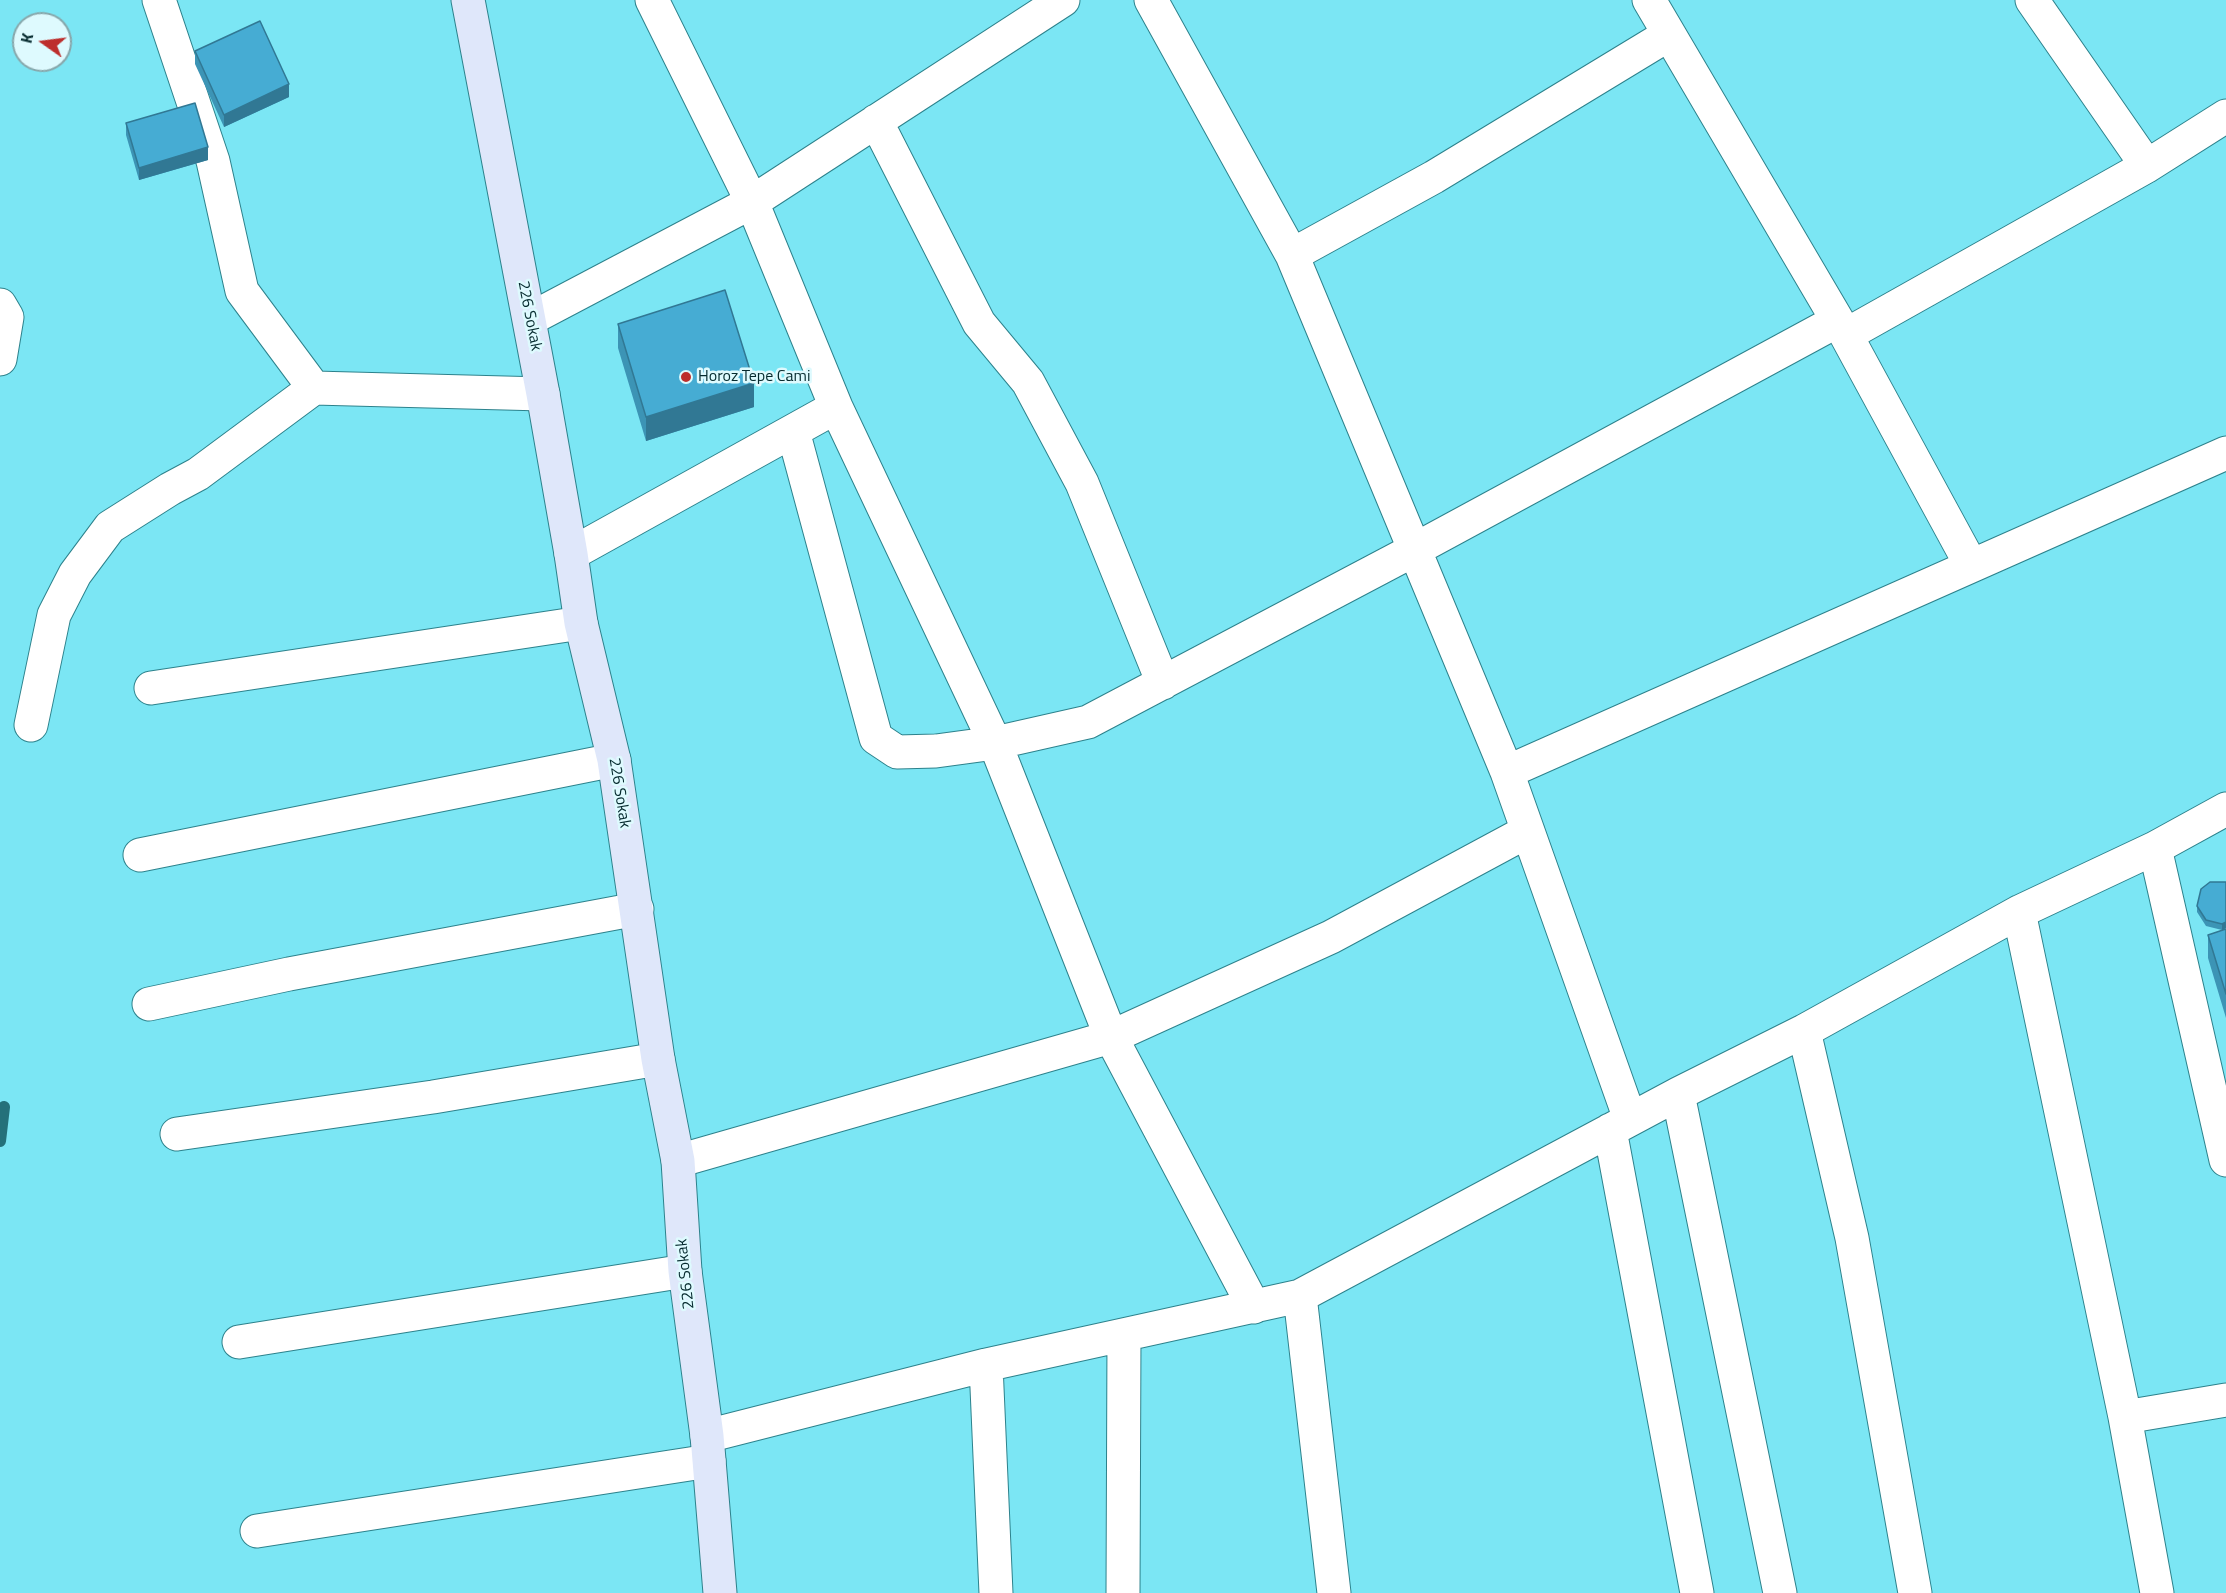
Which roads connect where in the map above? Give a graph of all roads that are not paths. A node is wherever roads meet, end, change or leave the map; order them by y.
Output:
1 (159, 0) edge
2 (652, 0) edge
3 (1063, 0) edge
4 (1151, 0) edge
5 (1649, 0) edge
6 (2032, 0) edge
7 (473, 2) edge
8 (1668, 35) junction
9 (2226, 116) edge
10 (876, 121) junction
11 (2147, 166) junction
12 (752, 202) junction
13 (1292, 255) junction
14 (2, 313) edge
15 (530, 319) junction
16 (1842, 328) junction
17 (0, 359) edge
18 (314, 388) junction
19 (543, 394) junction
20 (836, 407) junction
21 (793, 431) junction
22 (2226, 453) edge
23 (1414, 550) junction
24 (571, 554) junction
25 (1971, 565) junction
26 (581, 623) junction
27 (1163, 683) junction
28 (151, 688) dead end
29 (31, 725) dead end
30 (995, 743) junction
31 (614, 760) junction
32 (1507, 772) junction
33 (2226, 809) edge
34 (1528, 831) junction
35 (2156, 848) junction
36 (140, 855) dead end
37 (637, 909) junction
38 (2019, 912) junction
39 (148, 1004) dead end
40 (1804, 1031) junction
41 (1111, 1037) junction
42 (657, 1059) junction
43 (1678, 1094) junction
44 (1620, 1125) junction
45 (177, 1134) dead end
46 (2225, 1154) edge
47 (678, 1161) junction
48 (685, 1271) junction
49 (1300, 1296) junction
50 (1254, 1308) junction
51 (1124, 1336) junction
52 (239, 1342) dead end
53 (986, 1365) junction
54 (2226, 1400) edge
55 (2125, 1417) junction
56 (708, 1448) junction
57 (257, 1531) dead end
58 (720, 1593) edge
59 (996, 1593) edge
60 (1123, 1593) edge
61 (1334, 1593) edge
62 (1697, 1593) edge
63 (1780, 1593) edge
64 (1915, 1593) edge
65 (2157, 1593) edge

1 - 18 street
2 - 12 street
3 - 10 street
4 - 13 street
5 - 8 street
6 - 11 street
7 - 15 street, 226 Sokak
8 - 13 street
8 - 16 street
9 - 11 street
10 - 12 street
10 - 27 street
11 - 16 street
12 - 15 street
12 - 20 street
13 - 23 street
14 - 17 street
15 - 19 street, 226 Sokak
16 - 23 street
16 - 25 street
18 - 19 street
18 - 29 street
19 - 24 street, 226 Sokak
20 - 21 street
20 - 30 street
21 - 24 street
21 - 30 street
22 - 25 street
23 - 27 street
23 - 32 street
24 - 26 street, 226 Sokak
25 - 32 street
26 - 28 street
26 - 31 street, 226 Sokak
27 - 30 street
30 - 41 street
31 - 36 street
31 - 37 street, 226 Sokak
32 - 34 street
33 - 35 street
34 - 41 street
34 - 44 street
35 - 38 street
35 - 46 street
37 - 39 street
37 - 42 street, 226 Sokak
38 - 40 street
38 - 55 street
40 - 43 street
40 - 64 street
41 - 47 street
41 - 50 street
42 - 45 street
42 - 47 street, 226 Sokak
43 - 44 street
43 - 63 street
44 - 49 street
44 - 62 street
47 - 48 street, 226 Sokak
48 - 52 street
48 - 56 street, 226 Sokak
49 - 50 street
49 - 61 street
50 - 51 street
51 - 53 street
51 - 60 street
53 - 56 street
53 - 59 street
54 - 55 street
55 - 65 street
56 - 57 street
56 - 58 street, 226 Sokak

